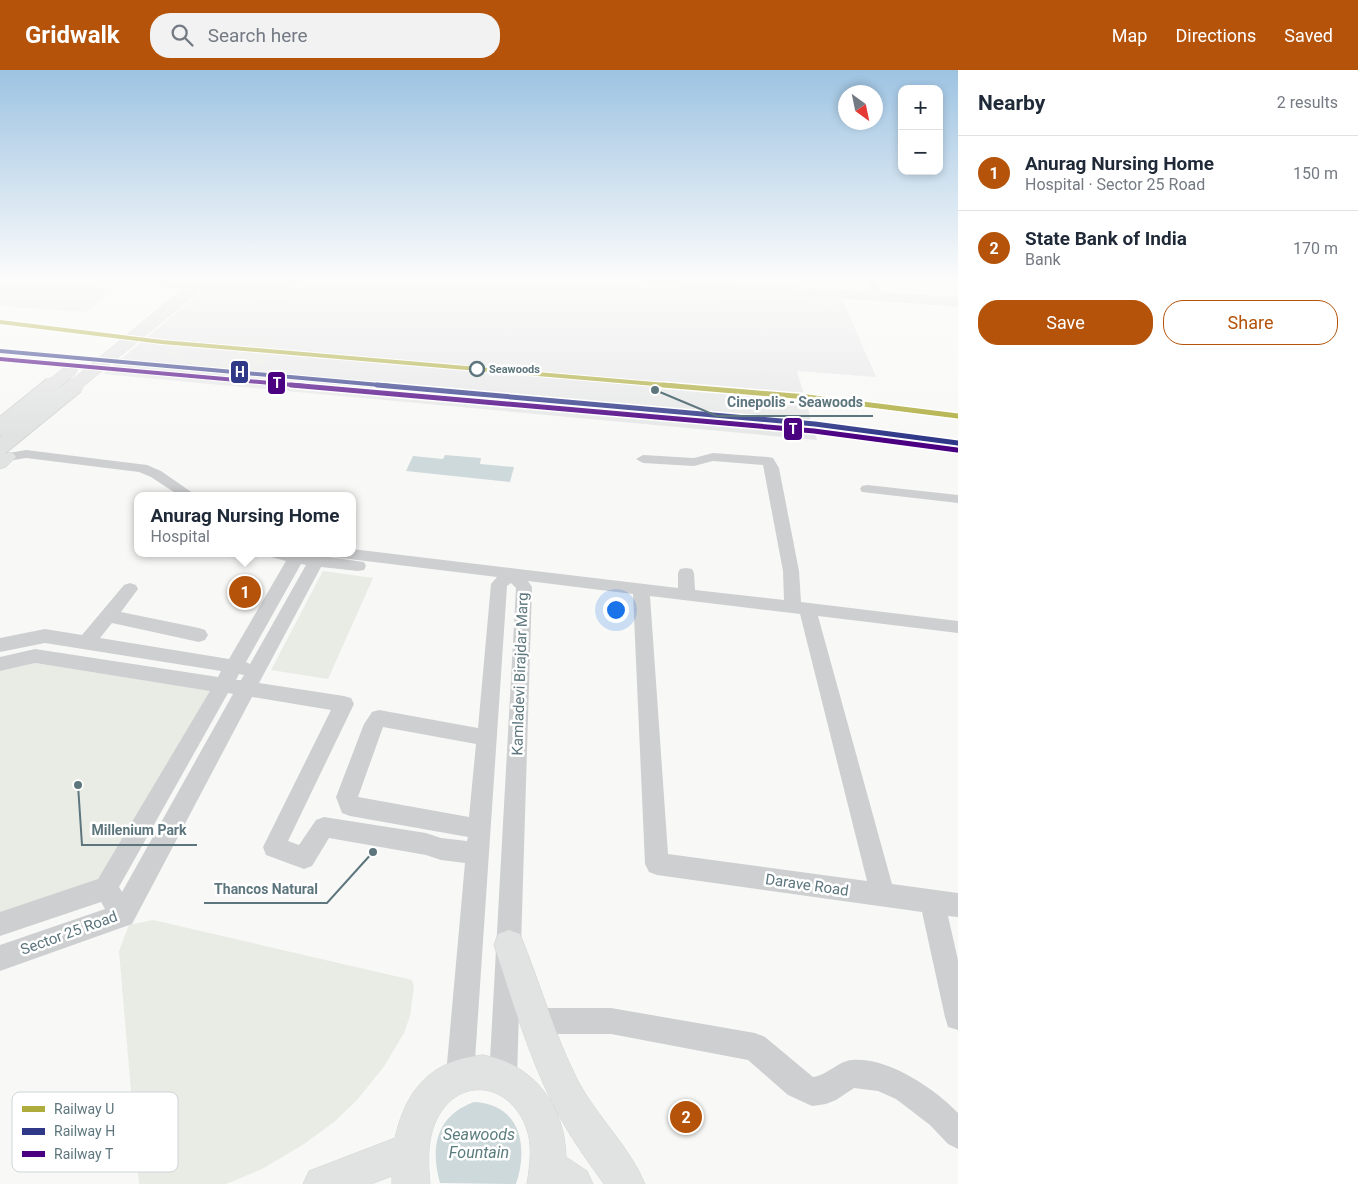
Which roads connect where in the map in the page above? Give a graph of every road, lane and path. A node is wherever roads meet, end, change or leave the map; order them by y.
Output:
1 (148, 333) edge
2 (83, 360) dead end
3 (0, 427) edge
4 (2, 456) edge
5 (644, 459) dead end
6 (867, 489) dead end
7 (162, 492) edge
8 (184, 492) edge
9 (958, 499) edge
10 (356, 555) edge
11 (306, 557) edge
12 (307, 557) edge
13 (316, 557) edge
14 (686, 573) dead end
15 (518, 580) junction
16 (130, 589) dead end
17 (641, 589) junction
18 (686, 594) junction
19 (800, 608) junction
20 (108, 616) junction
21 (958, 627) edge
22 (200, 635) dead end
23 (87, 642) junction
24 (0, 645) edge
25 (0, 664) edge
26 (234, 666) junction
27 (251, 679) junction
28 (223, 685) junction
29 (486, 738) junction
30 (479, 829) junction
31 (477, 853) junction
32 (106, 888) junction
33 (883, 895) junction
34 (932, 902) junction
35 (958, 905) edge
36 (123, 915) junction
37 (0, 924) edge
38 (509, 945) junction
39 (0, 958) edge
40 (958, 1016) edge
41 (536, 1022) junction
42 (460, 1075) junction
43 (504, 1077) junction
44 (958, 1134) edge
45 (410, 1167) edge
46 (556, 1178) edge
47 (322, 1184) edge
48 (626, 1184) edge

1 - 4 main road, bridge
2 - 3 main road, bridge
4 - 7 street
4 - 8 street
5 - 19 street
6 - 9 street
10 - 15 street
11 - 26 street
12 - 27 street, Sector 25 Road
13 - 15 street
14 - 18 street
15 - 17 street
15 - 29 street, Kamladevi Birajdar Marg
15 - 38 street, Kamladevi Birajdar Marg
16 - 20 street
17 - 18 street
17 - 33 street, Darave Road
18 - 19 street
19 - 21 street
19 - 33 street
20 - 22 street
20 - 23 street
23 - 24 street
23 - 26 street
25 - 28 street
26 - 27 street
26 - 28 street
27 - 28 street
27 - 31 street
27 - 36 street, Sector 25 Road
28 - 32 street
29 - 30 street, Kamladevi Birajdar Marg
29 - 30 street
30 - 31 street, Kamladevi Birajdar Marg
31 - 42 street, Kamladevi Birajdar Marg
32 - 36 street
32 - 37 street
33 - 34 street, Darave Road
34 - 35 street, Darave Road
34 - 40 street
36 - 39 street, Sector 25 Road
38 - 41 main road
38 - 43 street, Kamladevi Birajdar Marg
41 - 44 street
41 - 48 main road
42 - 43 main road
42 - 45 main road
43 - 46 main road
45 - 47 main road

